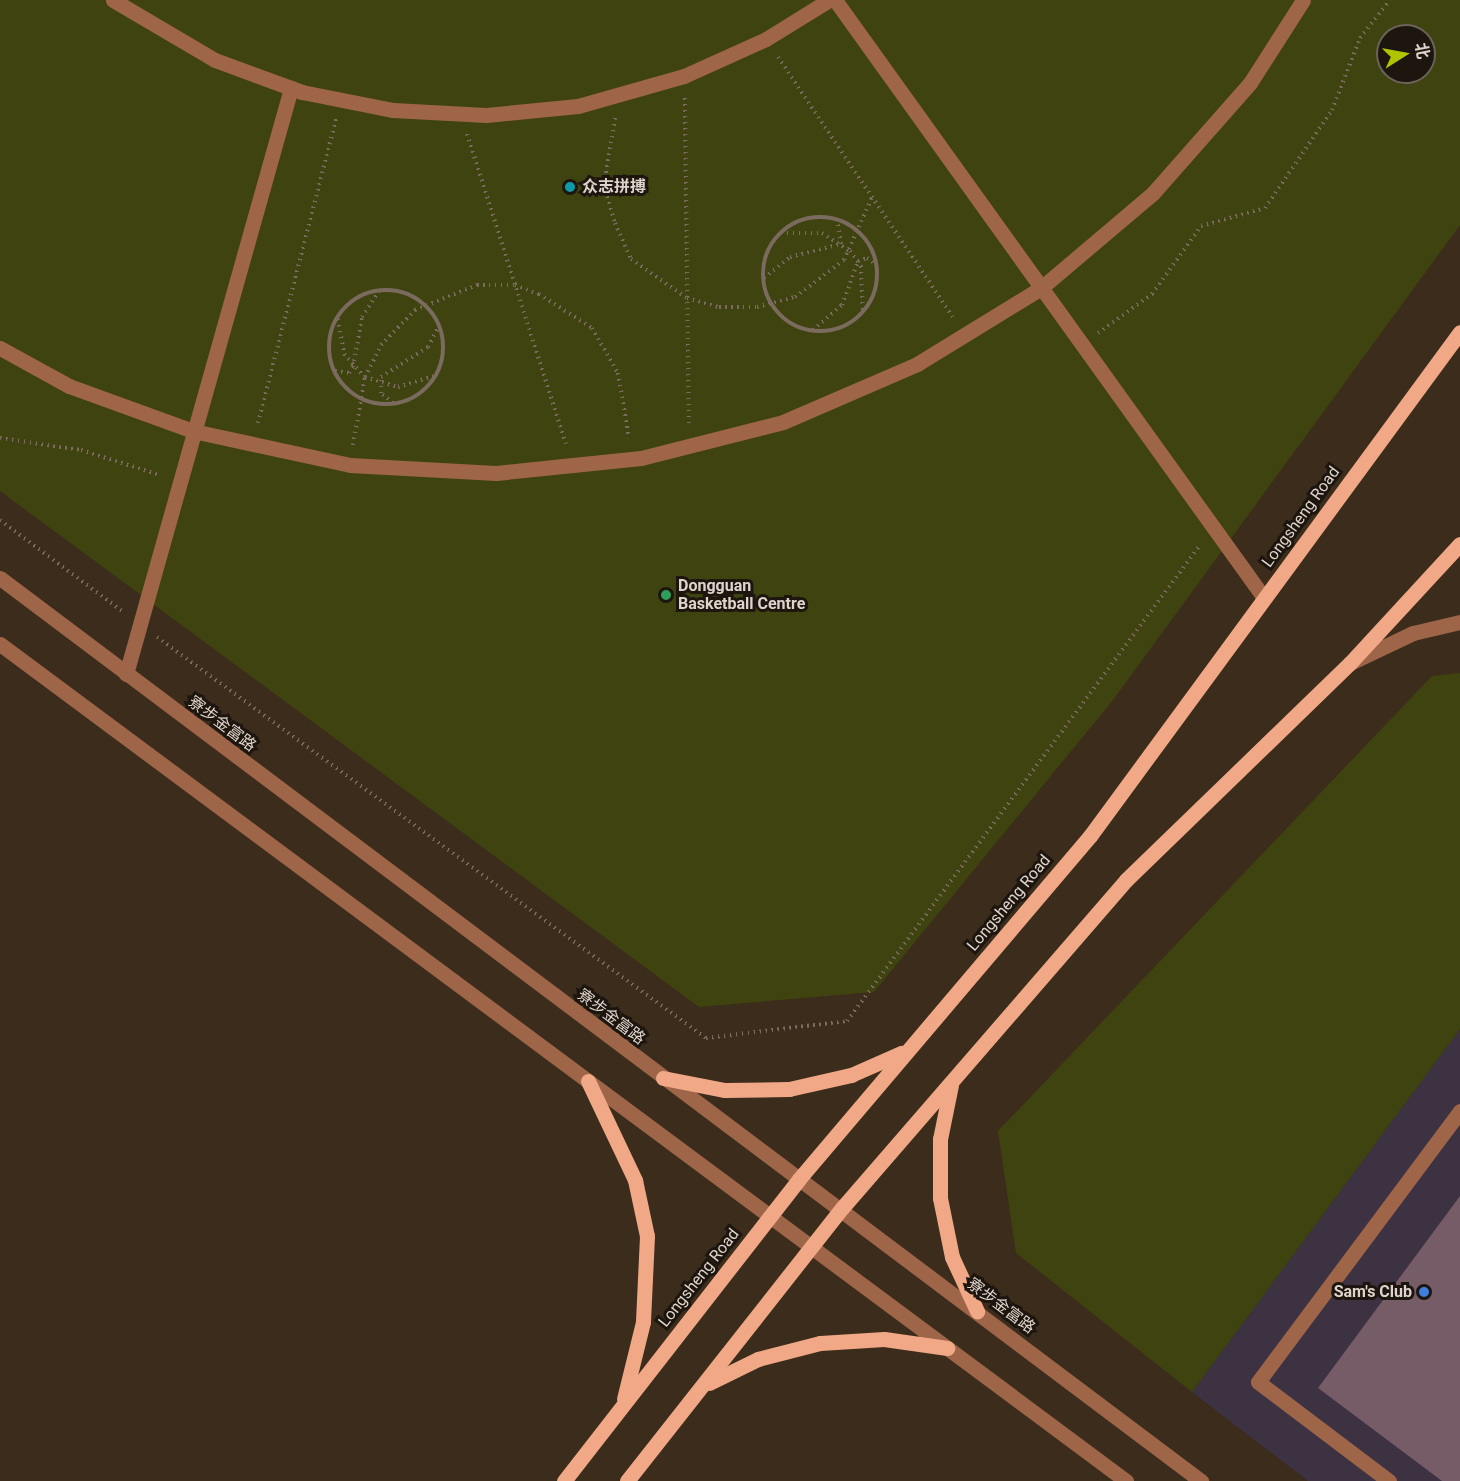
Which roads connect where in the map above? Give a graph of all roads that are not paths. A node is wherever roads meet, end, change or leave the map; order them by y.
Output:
1 (113, 0) edge
2 (829, 0) edge
3 (835, 0) edge
4 (1303, 0) edge
5 (291, 88) junction
6 (1041, 288) junction
7 (1460, 332) edge
8 (0, 348) edge
9 (193, 431) junction
10 (1460, 544) edge
11 (0, 578) edge
12 (1264, 598) junction
13 (1460, 622) edge
14 (0, 644) edge
15 (1350, 663) junction
16 (126, 674) junction
17 (909, 1049) junction
18 (663, 1078) junction
19 (953, 1080) junction
20 (588, 1081) junction
21 (1460, 1111) edge
22 (799, 1179) junction
23 (842, 1208) junction
24 (770, 1216) junction
25 (811, 1247) junction
26 (977, 1311) junction
27 (947, 1348) junction
28 (701, 1387) junction
29 (622, 1407) junction
30 (564, 1481) edge
31 (627, 1481) edge
32 (1126, 1481) edge
33 (1201, 1481) edge
34 (1389, 1481) edge

1 - 5 street
2 - 5 street
3 - 6 street
4 - 6 street
5 - 9 street
6 - 9 street
6 - 12 street
7 - 12 main road, Longsheng Road
8 - 9 street
9 - 16 street
10 - 15 main road
11 - 16 street, 寮步金富路
12 - 17 main road, Longsheng Road
13 - 15 street
14 - 20 street
15 - 19 main road
16 - 18 street, 寮步金富路
17 - 18 main road
17 - 22 main road, Longsheng Road
18 - 22 street, 寮步金富路
19 - 23 main road
19 - 26 main road
20 - 24 street
20 - 29 main road
21 - 34 street
22 - 23 street, 寮步金富路
22 - 24 main road, Longsheng Road
23 - 25 main road
23 - 26 street, 寮步金富路
24 - 25 street
24 - 29 main road, Longsheng Road
25 - 27 street
25 - 28 main road
26 - 33 street, 寮步金富路
27 - 28 main road
27 - 32 street
28 - 31 main road
29 - 30 main road, Longsheng Road

